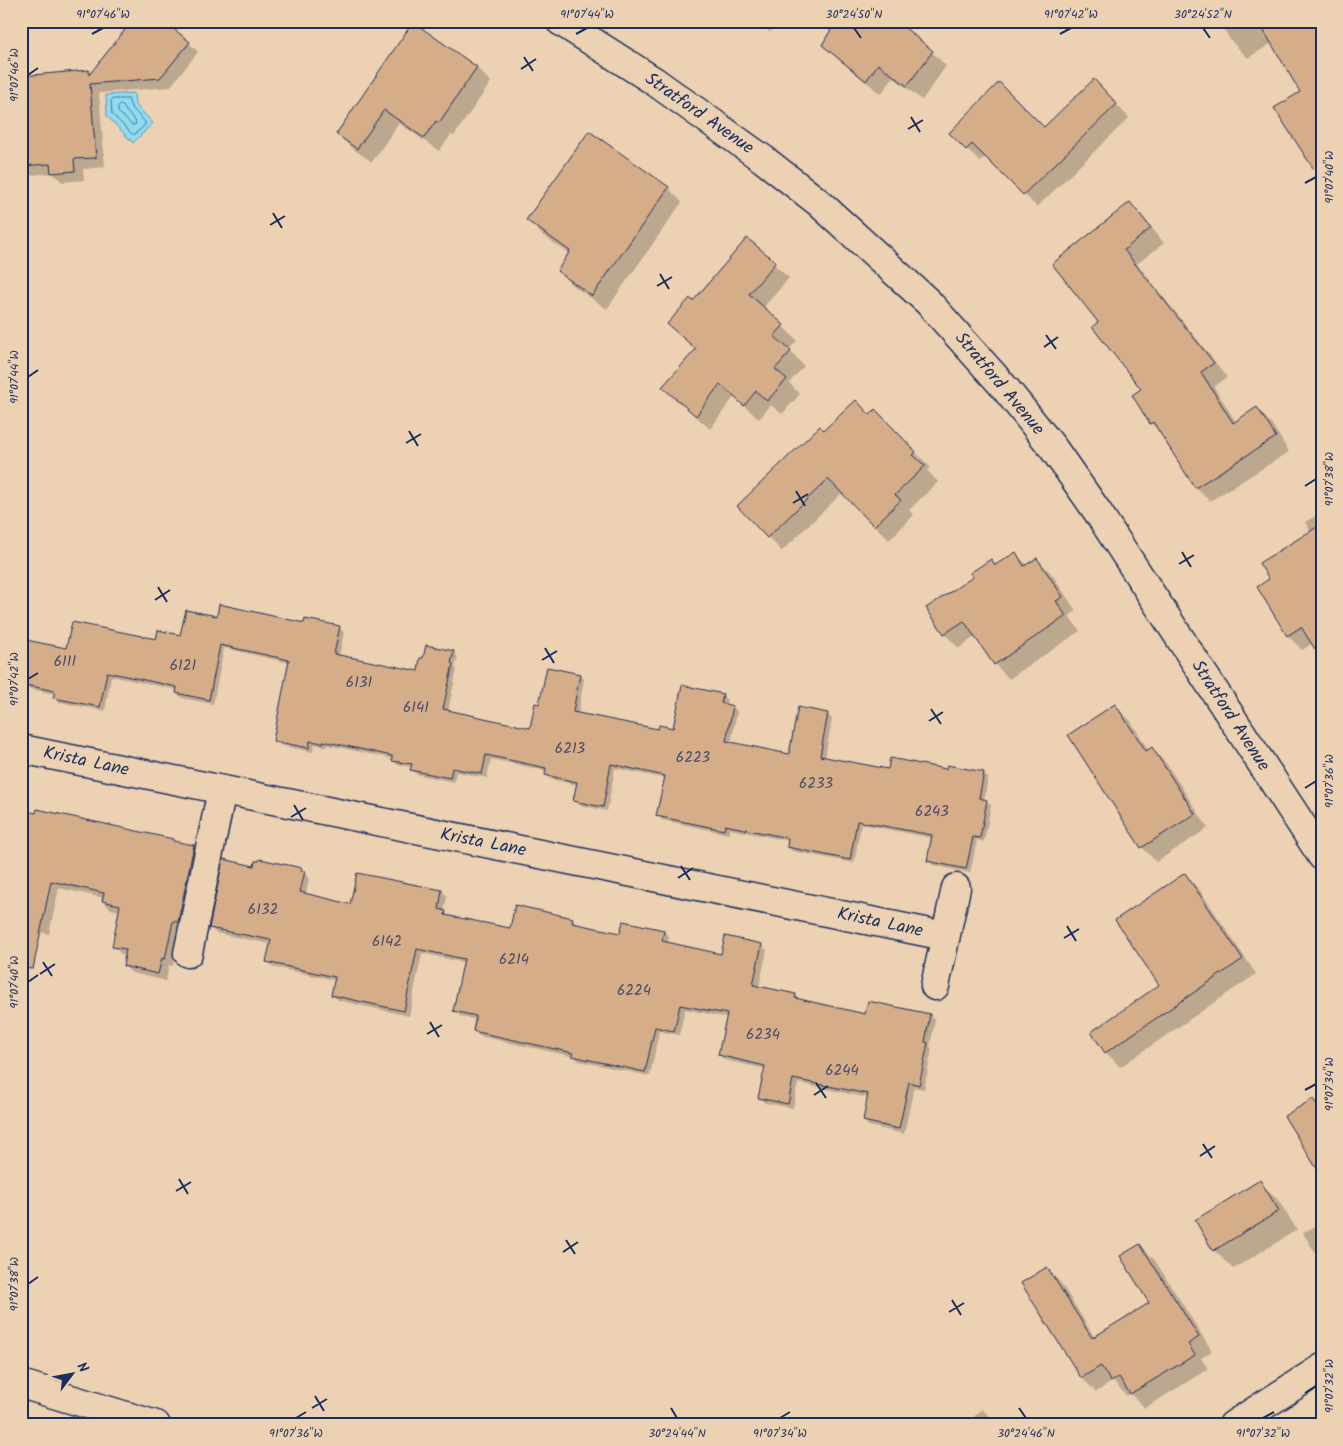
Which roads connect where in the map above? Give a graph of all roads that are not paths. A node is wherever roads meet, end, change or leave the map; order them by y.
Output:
1 (560, 21) edge
2 (21, 749) edge
3 (222, 790) junction
4 (1322, 856) edge
5 (956, 888) dead end
6 (945, 936) junction
7 (188, 953) dead end
8 (935, 986) dead end
9 (1322, 1368) edge
10 (21, 1384) edge
11 (156, 1425) edge
12 (1233, 1425) edge

1 - 4 street, Stratford Avenue
2 - 3 street, Krista Lane
3 - 6 street, Krista Lane
3 - 7 street
5 - 6 street, Krista Lane
6 - 8 street, Krista Lane
9 - 12 street
10 - 11 street

